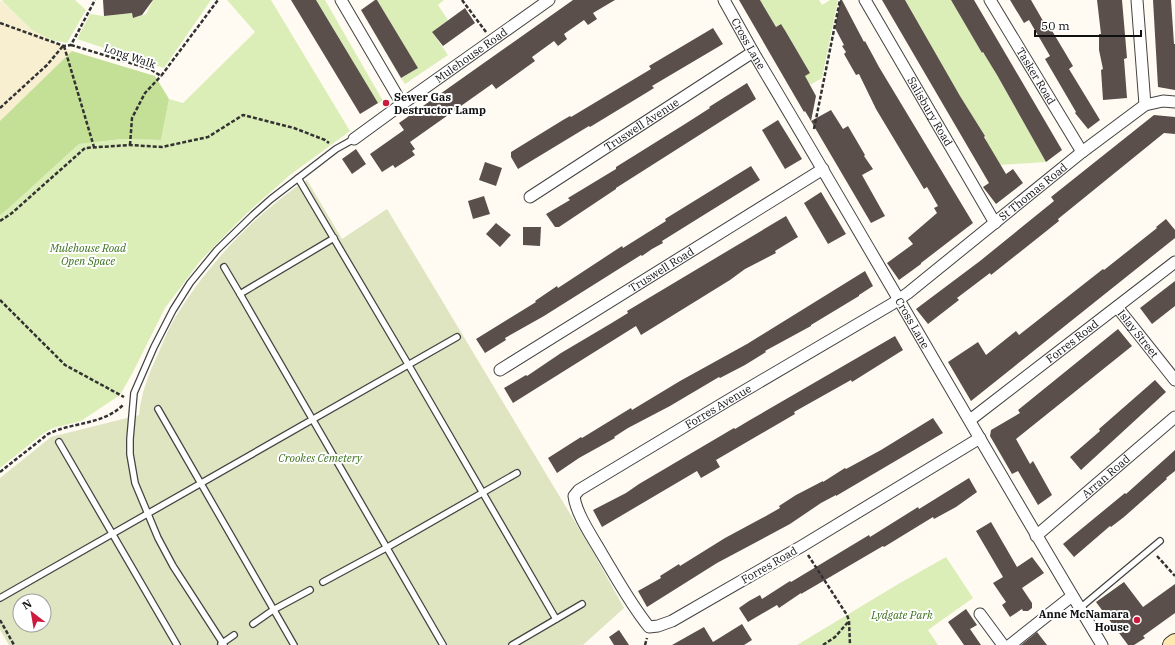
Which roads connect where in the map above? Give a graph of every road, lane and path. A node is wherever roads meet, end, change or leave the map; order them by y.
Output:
1 (95, 0) edge
2 (218, 0) edge
3 (462, 0) edge
4 (549, 0) edge
5 (724, 0) edge
6 (840, 0) edge
7 (865, 0) edge
8 (990, 0) edge
9 (1137, 0) edge
10 (343, 1) edge
11 (0, 23) edge
12 (492, 40) junction
13 (71, 45) junction
14 (64, 46) junction
15 (753, 52) junction
16 (161, 76) junction
17 (1175, 102) edge
18 (402, 104) junction
19 (1145, 105) junction
20 (0, 108) edge
21 (803, 136) junction
22 (354, 139) joint
23 (130, 145) junction
24 (94, 147) junction
25 (336, 148) junction
26 (1082, 152) junction
27 (823, 169) junction
28 (298, 178) junction
29 (530, 197) dead end
30 (0, 221) edge
31 (995, 222) junction
32 (334, 238) junction
33 (1175, 262) edge
34 (224, 267) dead end
35 (240, 294) junction
36 (0, 300) edge
37 (899, 300) junction
38 (1117, 307) junction
39 (457, 337) dead end
40 (408, 364) junction
41 (500, 370) dead end
42 (1175, 380) edge
43 (134, 393) junction
44 (128, 400) junction
45 (158, 409) dead end
46 (1175, 417) edge
47 (312, 420) junction
48 (970, 420) junction
49 (980, 438) junction
50 (59, 442) dead end
51 (0, 472) edge
52 (518, 473) dead end
53 (200, 483) junction
54 (483, 492) junction
55 (148, 514) junction
56 (590, 533) joint
57 (112, 534) junction
58 (1036, 536) junction
59 (1160, 540) dead end
60 (802, 546) junction
61 (386, 548) junction
62 (1150, 548) junction
63 (1175, 576) edge
64 (323, 582) dead end
65 (310, 590) dead end
66 (1072, 596) junction
67 (0, 598) edge
68 (582, 604) dead end
69 (1080, 608) junction
70 (273, 610) junction
71 (980, 614) dead end
72 (556, 619) junction
73 (0, 620) edge
74 (849, 621) junction
75 (253, 624) dead end
76 (234, 636) dead end
77 (1175, 642) edge
78 (222, 644) edge
79 (14, 645) edge
80 (177, 645) edge
81 (294, 645) edge
82 (443, 645) edge
83 (512, 645) edge
84 (823, 645) edge
85 (850, 645) edge
86 (1003, 645) edge
87 (1010, 645) edge
88 (1102, 645) edge
89 (1171, 645) edge

1 - 13 path
2 - 16 path, Long Walk
3 - 12 path
4 - 12 street, Mulehouse Road
5 - 15 street, Cross Lane
6 - 21 path
7 - 31 street, Salisbury Road
8 - 26 street, Tasker Road
9 - 19 street
10 - 18 street
11 - 14 path
12 - 18 street, Mulehouse Road
13 - 14 path
13 - 16 path, Long Walk
14 - 20 path
14 - 24 path
15 - 21 street, Cross Lane
15 - 29 street, Truswell Avenue
16 - 23 path
17 - 19 street, St Thomas Road
18 - 22 street, Mulehouse Road
19 - 26 street, St Thomas Road
21 - 27 street, Cross Lane
22 - 25 lane
23 - 24 path
23 - 25 path
24 - 30 path
25 - 28 lane
26 - 31 street, St Thomas Road
27 - 37 street, Cross Lane
27 - 41 street, Truswell Road
28 - 32 lane
28 - 43 lane
31 - 37 street, St Thomas Road
32 - 35 lane
32 - 40 lane
33 - 38 street, Forres Road
34 - 35 lane
35 - 47 lane
36 - 44 path
37 - 48 street, Cross Lane
37 - 56 street, Forres Avenue
38 - 42 street, Islay Street
38 - 48 street, Forres Road
39 - 40 lane
40 - 47 lane
40 - 54 lane
43 - 44 path
43 - 55 lane
44 - 51 path
45 - 53 lane
46 - 58 street, Arran Road
47 - 53 lane
47 - 61 lane
48 - 49 street, Cross Lane
49 - 58 street, Cross Lane
49 - 60 street, Forres Road
50 - 57 lane
52 - 54 lane
53 - 55 lane
53 - 70 lane
54 - 61 lane
54 - 72 lane
55 - 57 lane
55 - 78 lane
56 - 60 street, Forres Road
57 - 67 lane
57 - 80 lane
58 - 66 street, Cross Lane
59 - 62 lane
60 - 74 path
61 - 64 lane
61 - 82 lane
62 - 63 path
62 - 69 lane
65 - 70 lane
66 - 69 street, Cross Lane
66 - 87 street
68 - 72 lane
69 - 88 street, Cross Lane
70 - 75 lane
70 - 81 lane
71 - 86 street
72 - 83 lane
73 - 79 path
74 - 84 path
74 - 85 path
76 - 78 lane
77 - 89 street

